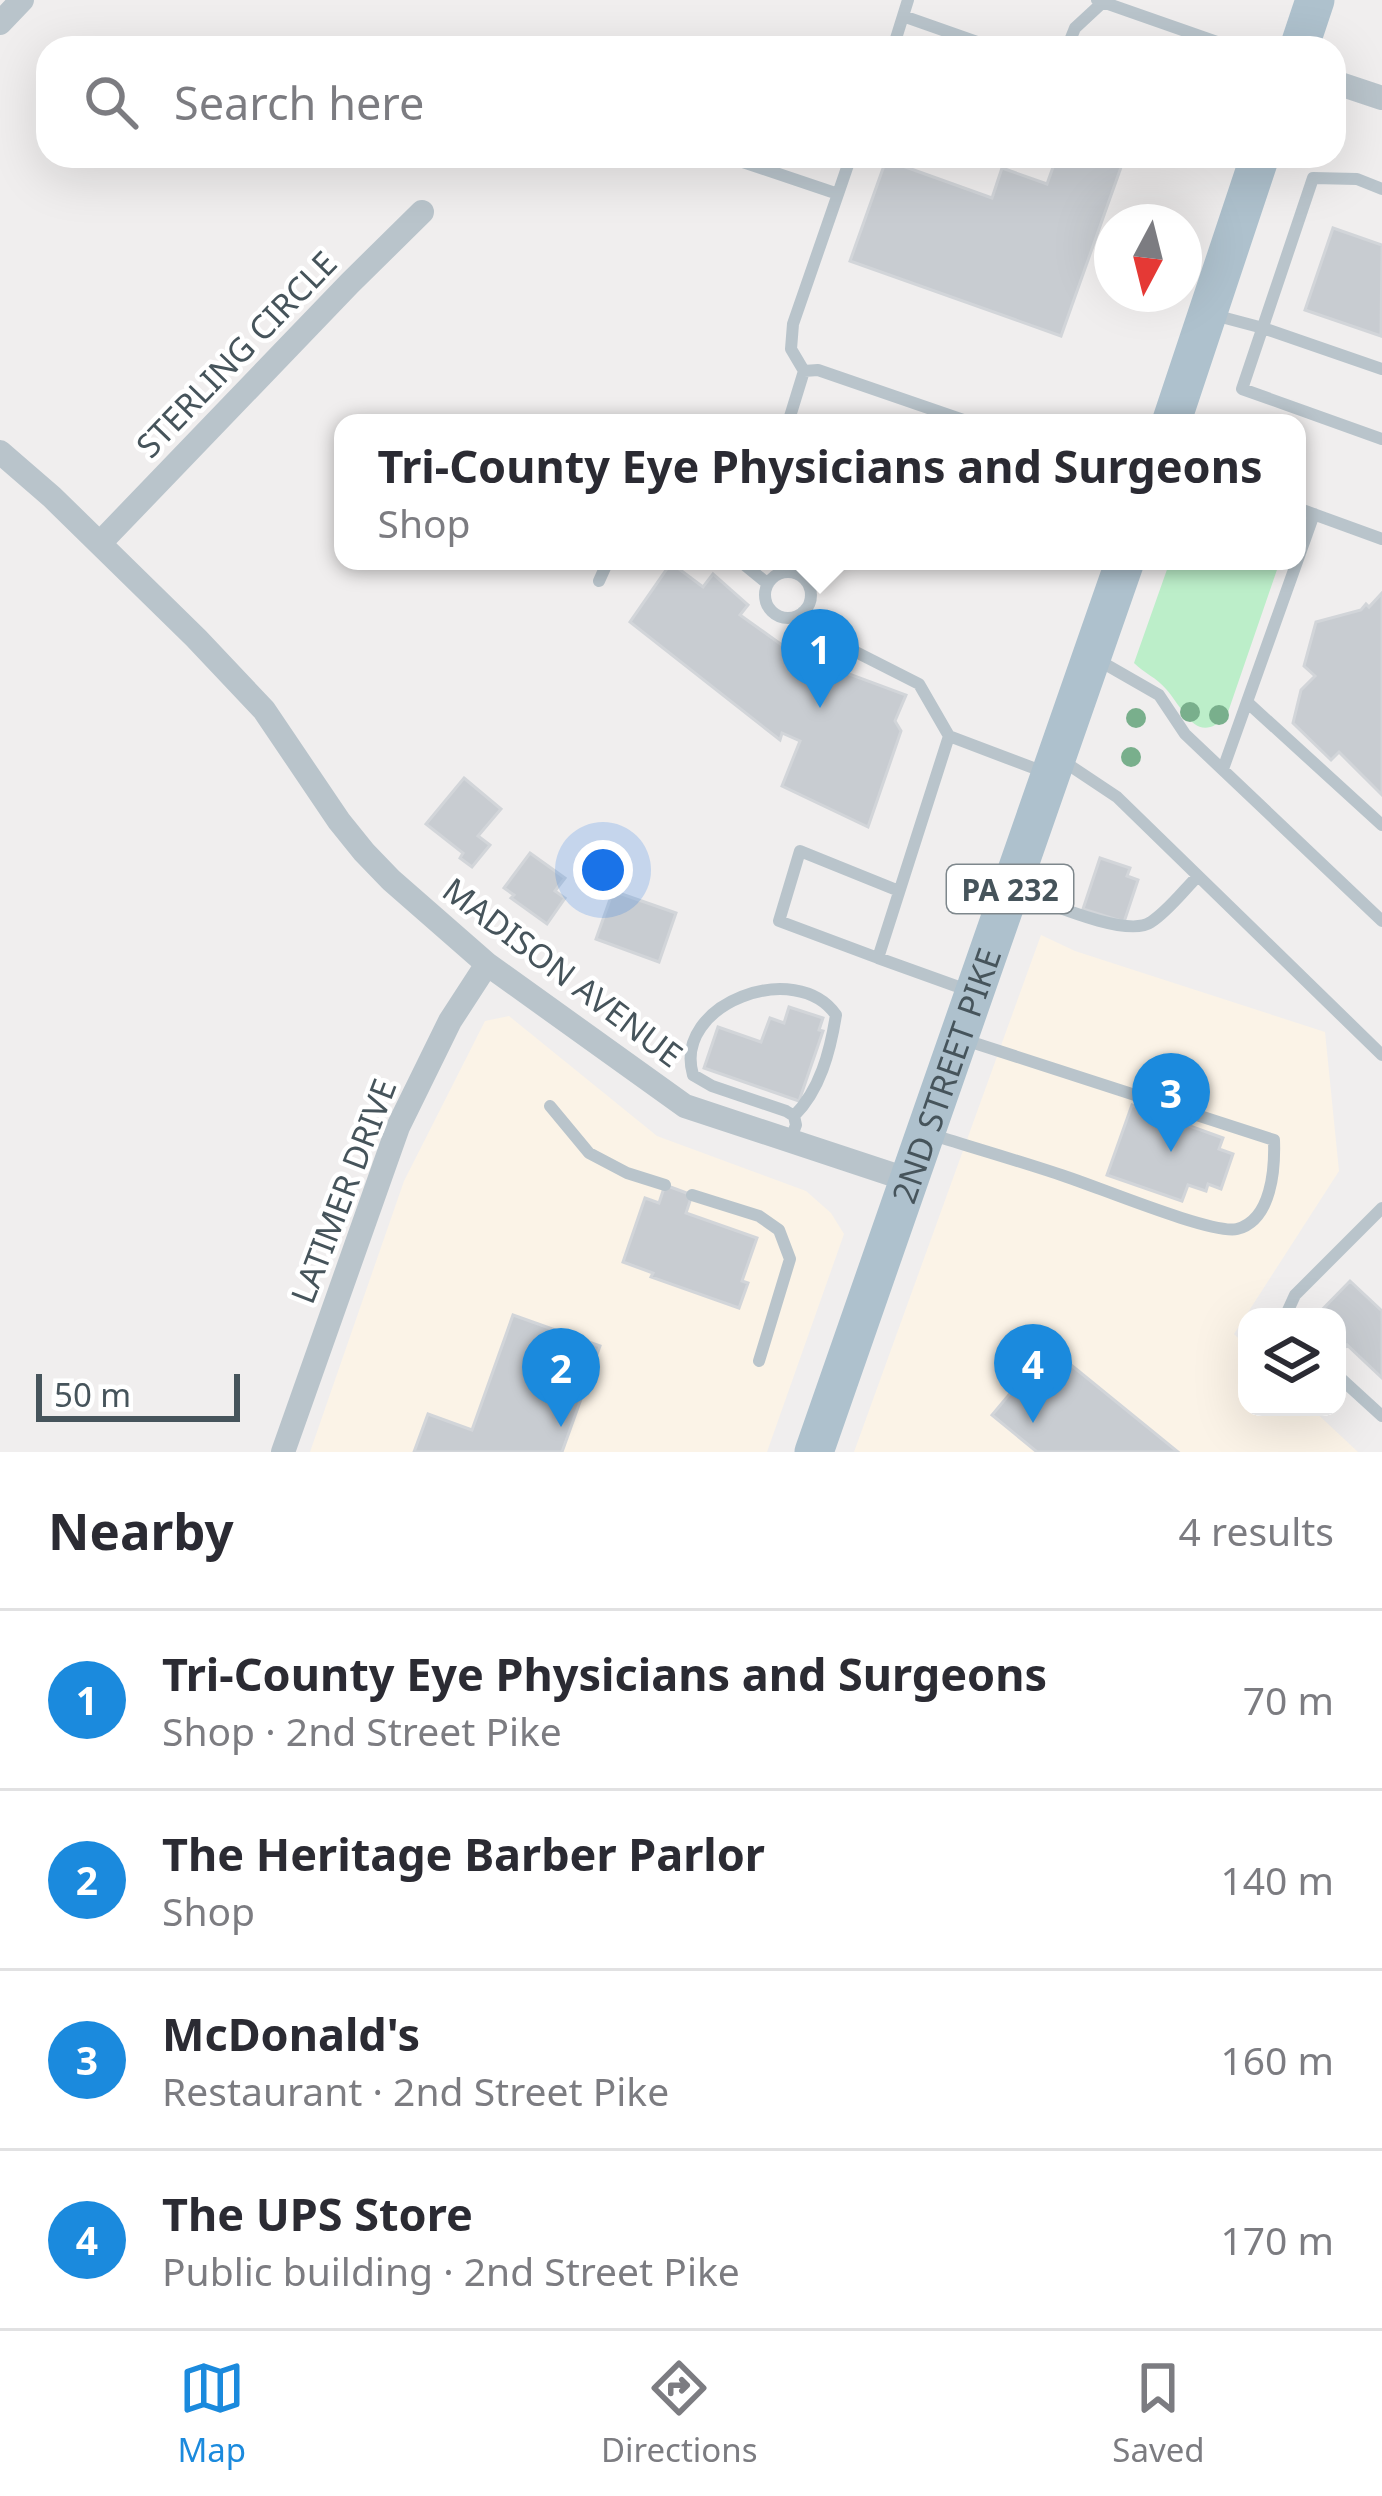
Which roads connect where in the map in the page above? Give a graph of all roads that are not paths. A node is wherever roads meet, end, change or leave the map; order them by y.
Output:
1 (22, 0) edge
2 (908, 0) edge
3 (1315, 0) edge
4 (1100, 1) edge
5 (903, 16) junction
6 (0, 23) edge
7 (897, 36) edge
8 (960, 36) edge
9 (1072, 36) edge
10 (1200, 36) edge
11 (1303, 36) edge
12 (1346, 86) edge
13 (1382, 98) edge
14 (761, 168) edge
15 (847, 168) edge
16 (1256, 168) edge
17 (1382, 188) edge
18 (838, 194) junction
19 (422, 212) dead end
20 (1207, 314) junction
21 (1263, 328) junction
22 (1382, 369) edge
23 (804, 371) junction
24 (791, 414) edge
25 (946, 414) edge
26 (1174, 414) edge
27 (1382, 440) edge
28 (0, 452) edge
29 (1306, 511) edge
30 (1314, 514) junction
31 (1306, 536) edge
32 (1382, 539) edge
33 (100, 543) junction
34 (604, 570) edge
35 (751, 570) edge
36 (1117, 570) edge
37 (1294, 570) edge
38 (599, 581) dead end
39 (768, 584) junction
40 (803, 612) junction
41 (1092, 656) junction
42 (1247, 702) junction
43 (949, 736) junction
44 (1054, 765) junction
45 (1223, 769) junction
46 (1382, 825) edge
47 (1198, 876) junction
48 (899, 890) junction
49 (1010, 890) junction
50 (1382, 922) edge
51 (878, 958) junction
52 (487, 964) junction
53 (974, 993) junction
54 (959, 1038) junction
55 (1382, 1055) edge
56 (550, 1106) dead end
57 (792, 1129) junction
58 (926, 1133) junction
59 (909, 1180) junction
60 (665, 1185) dead end
61 (692, 1195) dead end
62 (1382, 1208) edge
63 (1289, 1308) edge
64 (759, 1361) dead end
65 (1346, 1383) edge
66 (1382, 1416) edge
67 (283, 1452) edge
68 (814, 1452) edge

1 - 6 street
2 - 5 lane
3 - 11 main road
4 - 9 lane
4 - 10 lane
5 - 7 lane
5 - 8 lane
12 - 13 street
14 - 18 lane
15 - 18 lane
16 - 20 main road
17 - 21 lane
18 - 23 lane
19 - 33 street, STERLING CIRCLE
20 - 21 lane
20 - 26 main road
21 - 22 lane
21 - 27 lane
23 - 24 lane
23 - 25 lane
28 - 33 street, MADISON AVENUE
29 - 30 lane
30 - 31 lane
30 - 32 lane
33 - 52 street, MADISON AVENUE
34 - 38 lane
35 - 39 lane
36 - 41 main road, 2ND STREET PIKE / PA 232
37 - 42 lane
39 - 40 lane
39 - 40 lane
40 - 43 lane
41 - 44 main road, 2ND STREET PIKE / PA 232
41 - 45 lane
42 - 45 lane
42 - 46 lane
43 - 44 lane
43 - 48 lane
44 - 47 lane
44 - 49 main road, 2ND STREET PIKE / PA 232
45 - 50 lane
47 - 49 lane
47 - 55 lane
48 - 51 lane
48 - 51 lane
49 - 53 main road, 2ND STREET PIKE / PA 232
51 - 53 lane
52 - 57 street, MADISON AVENUE
52 - 67 street, LATIMER DRIVE
53 - 54 main road, 2ND STREET PIKE / PA 232
54 - 58 main road, 2ND STREET PIKE / PA 232
54 - 58 lane
56 - 60 lane
57 - 57 lane
57 - 59 street, MADISON AVENUE
58 - 59 main road, 2ND STREET PIKE / PA 232
59 - 68 main road, 2ND STREET PIKE / PA 232
61 - 64 lane
62 - 63 lane
65 - 66 lane

